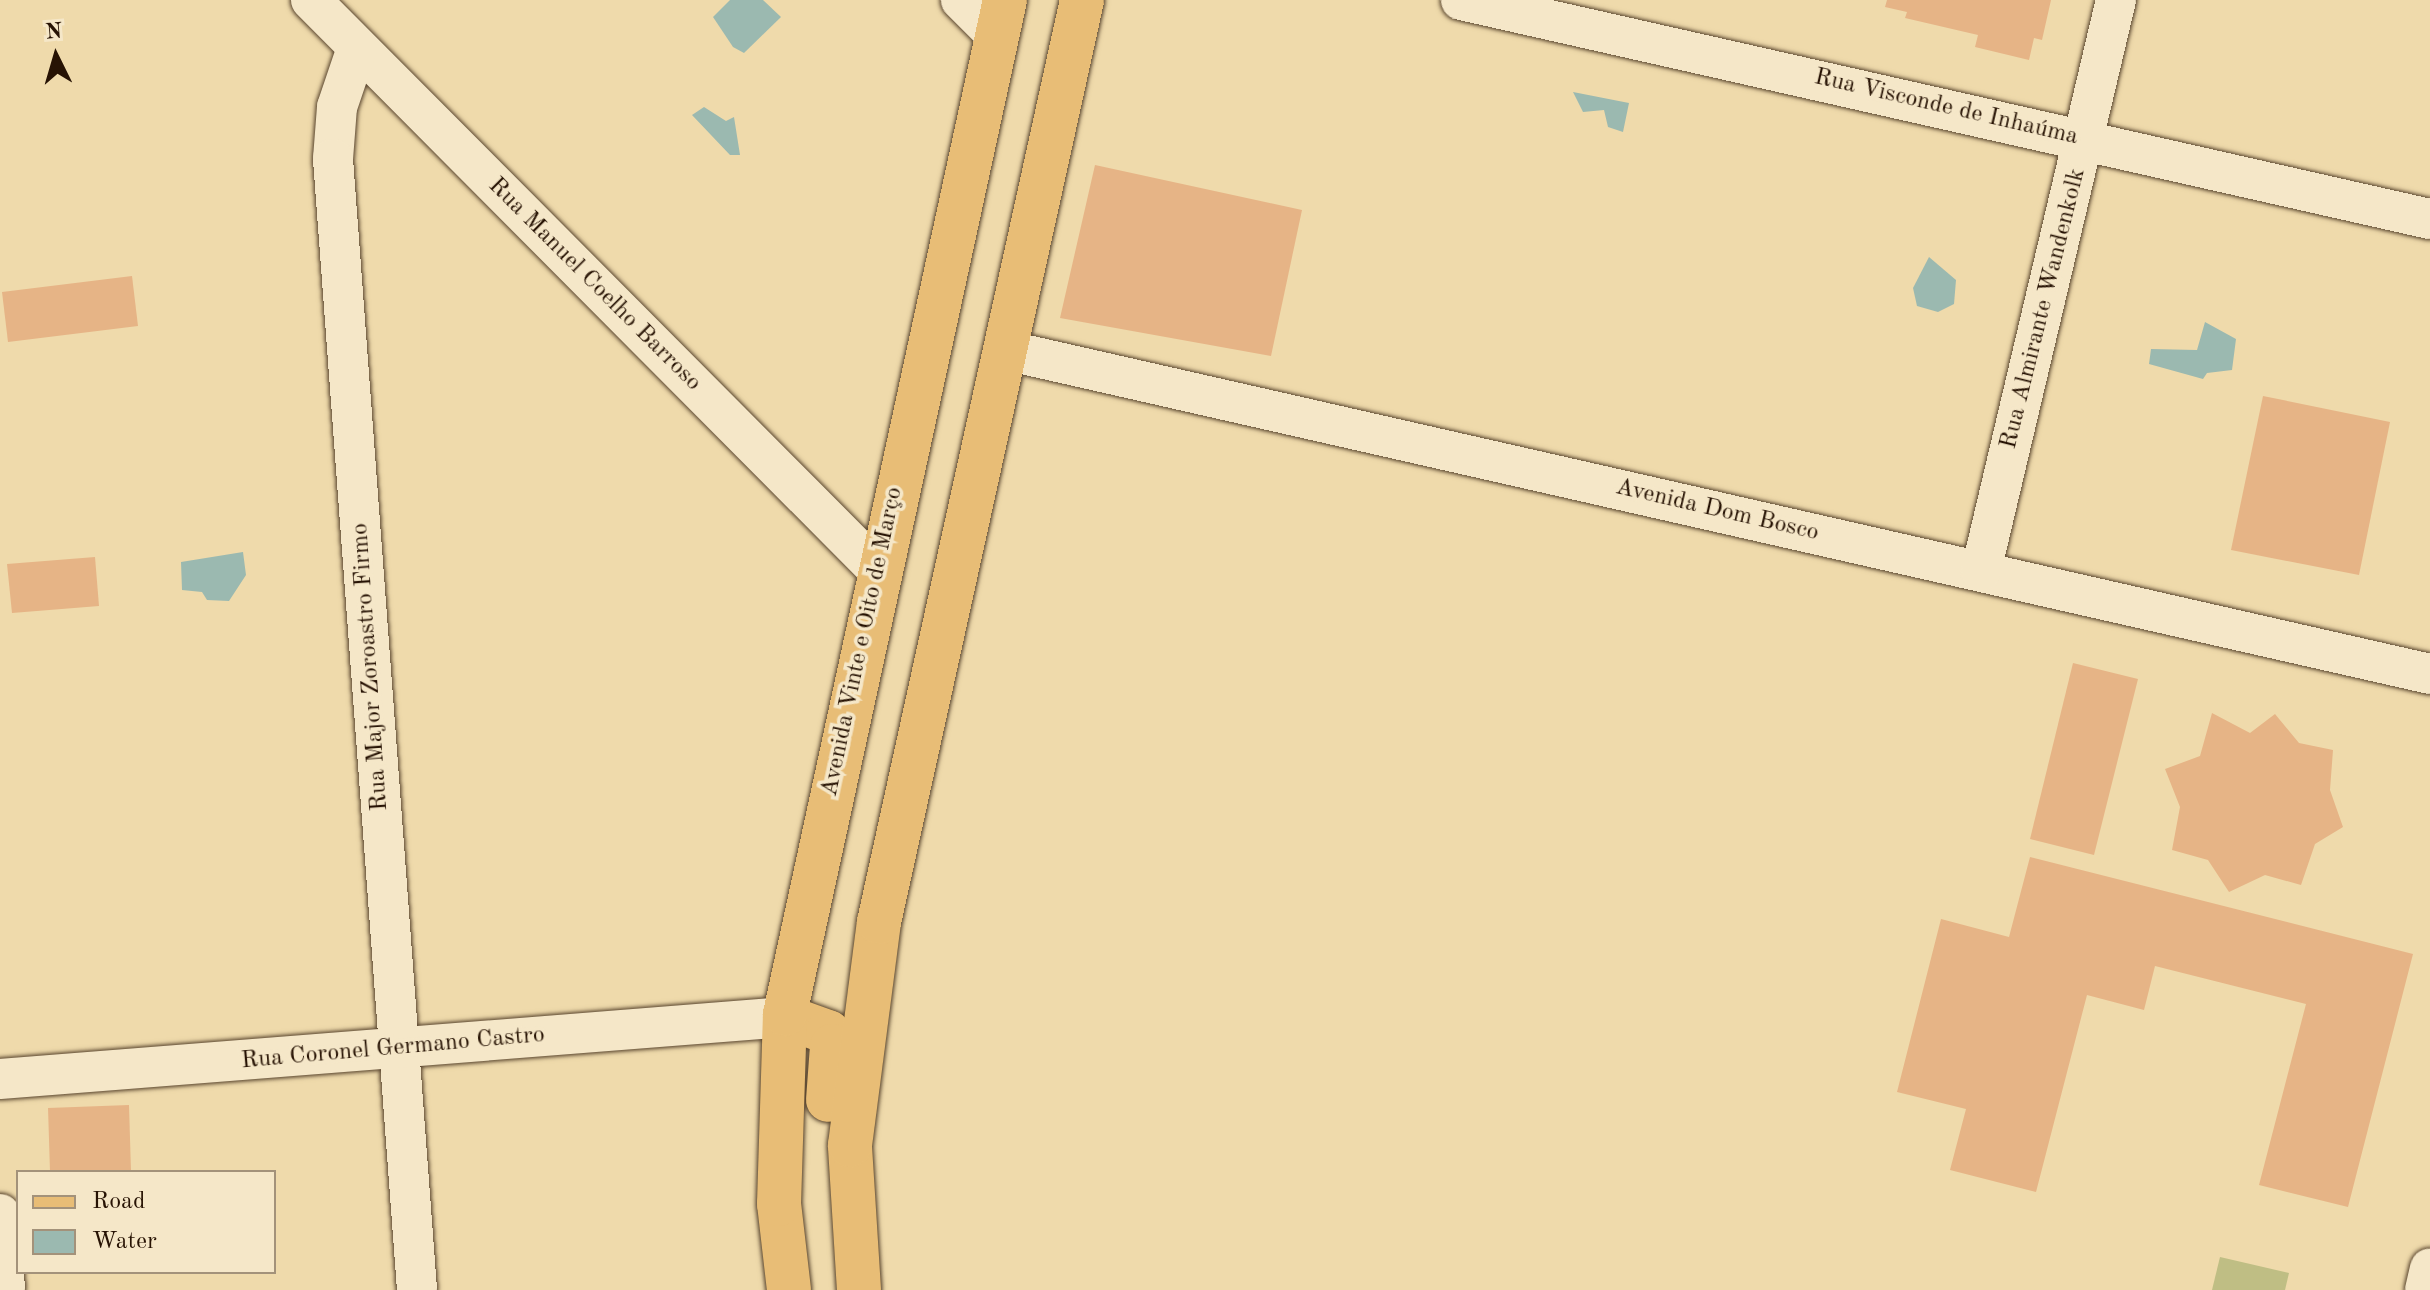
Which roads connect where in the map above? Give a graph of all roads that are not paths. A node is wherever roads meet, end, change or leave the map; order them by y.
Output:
1 (311, 0) edge
2 (961, 0) edge
3 (1082, 0) edge
4 (1461, 0) edge
5 (2116, 0) edge
6 (1565, 11) edge
7 (1001, 18) edge
8 (357, 48) junction
9 (2086, 140) junction
10 (2430, 219) edge
11 (1005, 350) junction
12 (877, 569) junction
13 (1981, 571) junction
14 (2430, 674) edge
15 (786, 1017) junction
16 (401, 1049) junction
17 (0, 1079) edge
18 (0, 1214) edge
19 (2430, 1269) edge
20 (5, 1290) edge
21 (417, 1290) edge
22 (789, 1290) edge
23 (841, 1290) edge
24 (859, 1290) edge
25 (2425, 1290) edge

1 - 8 street, Rua Manuel Coelho Barroso
2 - 7 street
3 - 11 main road
4 - 6 street, Rua Visconde de Inhaúma
5 - 9 street, Rua Almirante Wandenkolk
6 - 9 street, Rua Visconde de Inhaúma
7 - 12 main road, Avenida Vinte e Oito de Março
8 - 12 street, Rua Manuel Coelho Barroso
8 - 16 street, Rua Major Zoroastro Firmo
9 - 10 street, Rua Visconde de Inhaúma
9 - 13 street, Rua Almirante Wandenkolk
11 - 13 street, Avenida Dom Bosco
11 - 24 main road
12 - 15 main road, Avenida Vinte e Oito de Março
13 - 14 street, Avenida Dom Bosco
15 - 16 street, Rua Coronel Germano Castro
15 - 22 main road, Avenida Vinte e Oito de Março
15 - 23 main road
16 - 17 street, Rua Coronel Germano Castro
16 - 21 street, Rua Major Zoroastro Firmo
18 - 20 street
19 - 25 street

